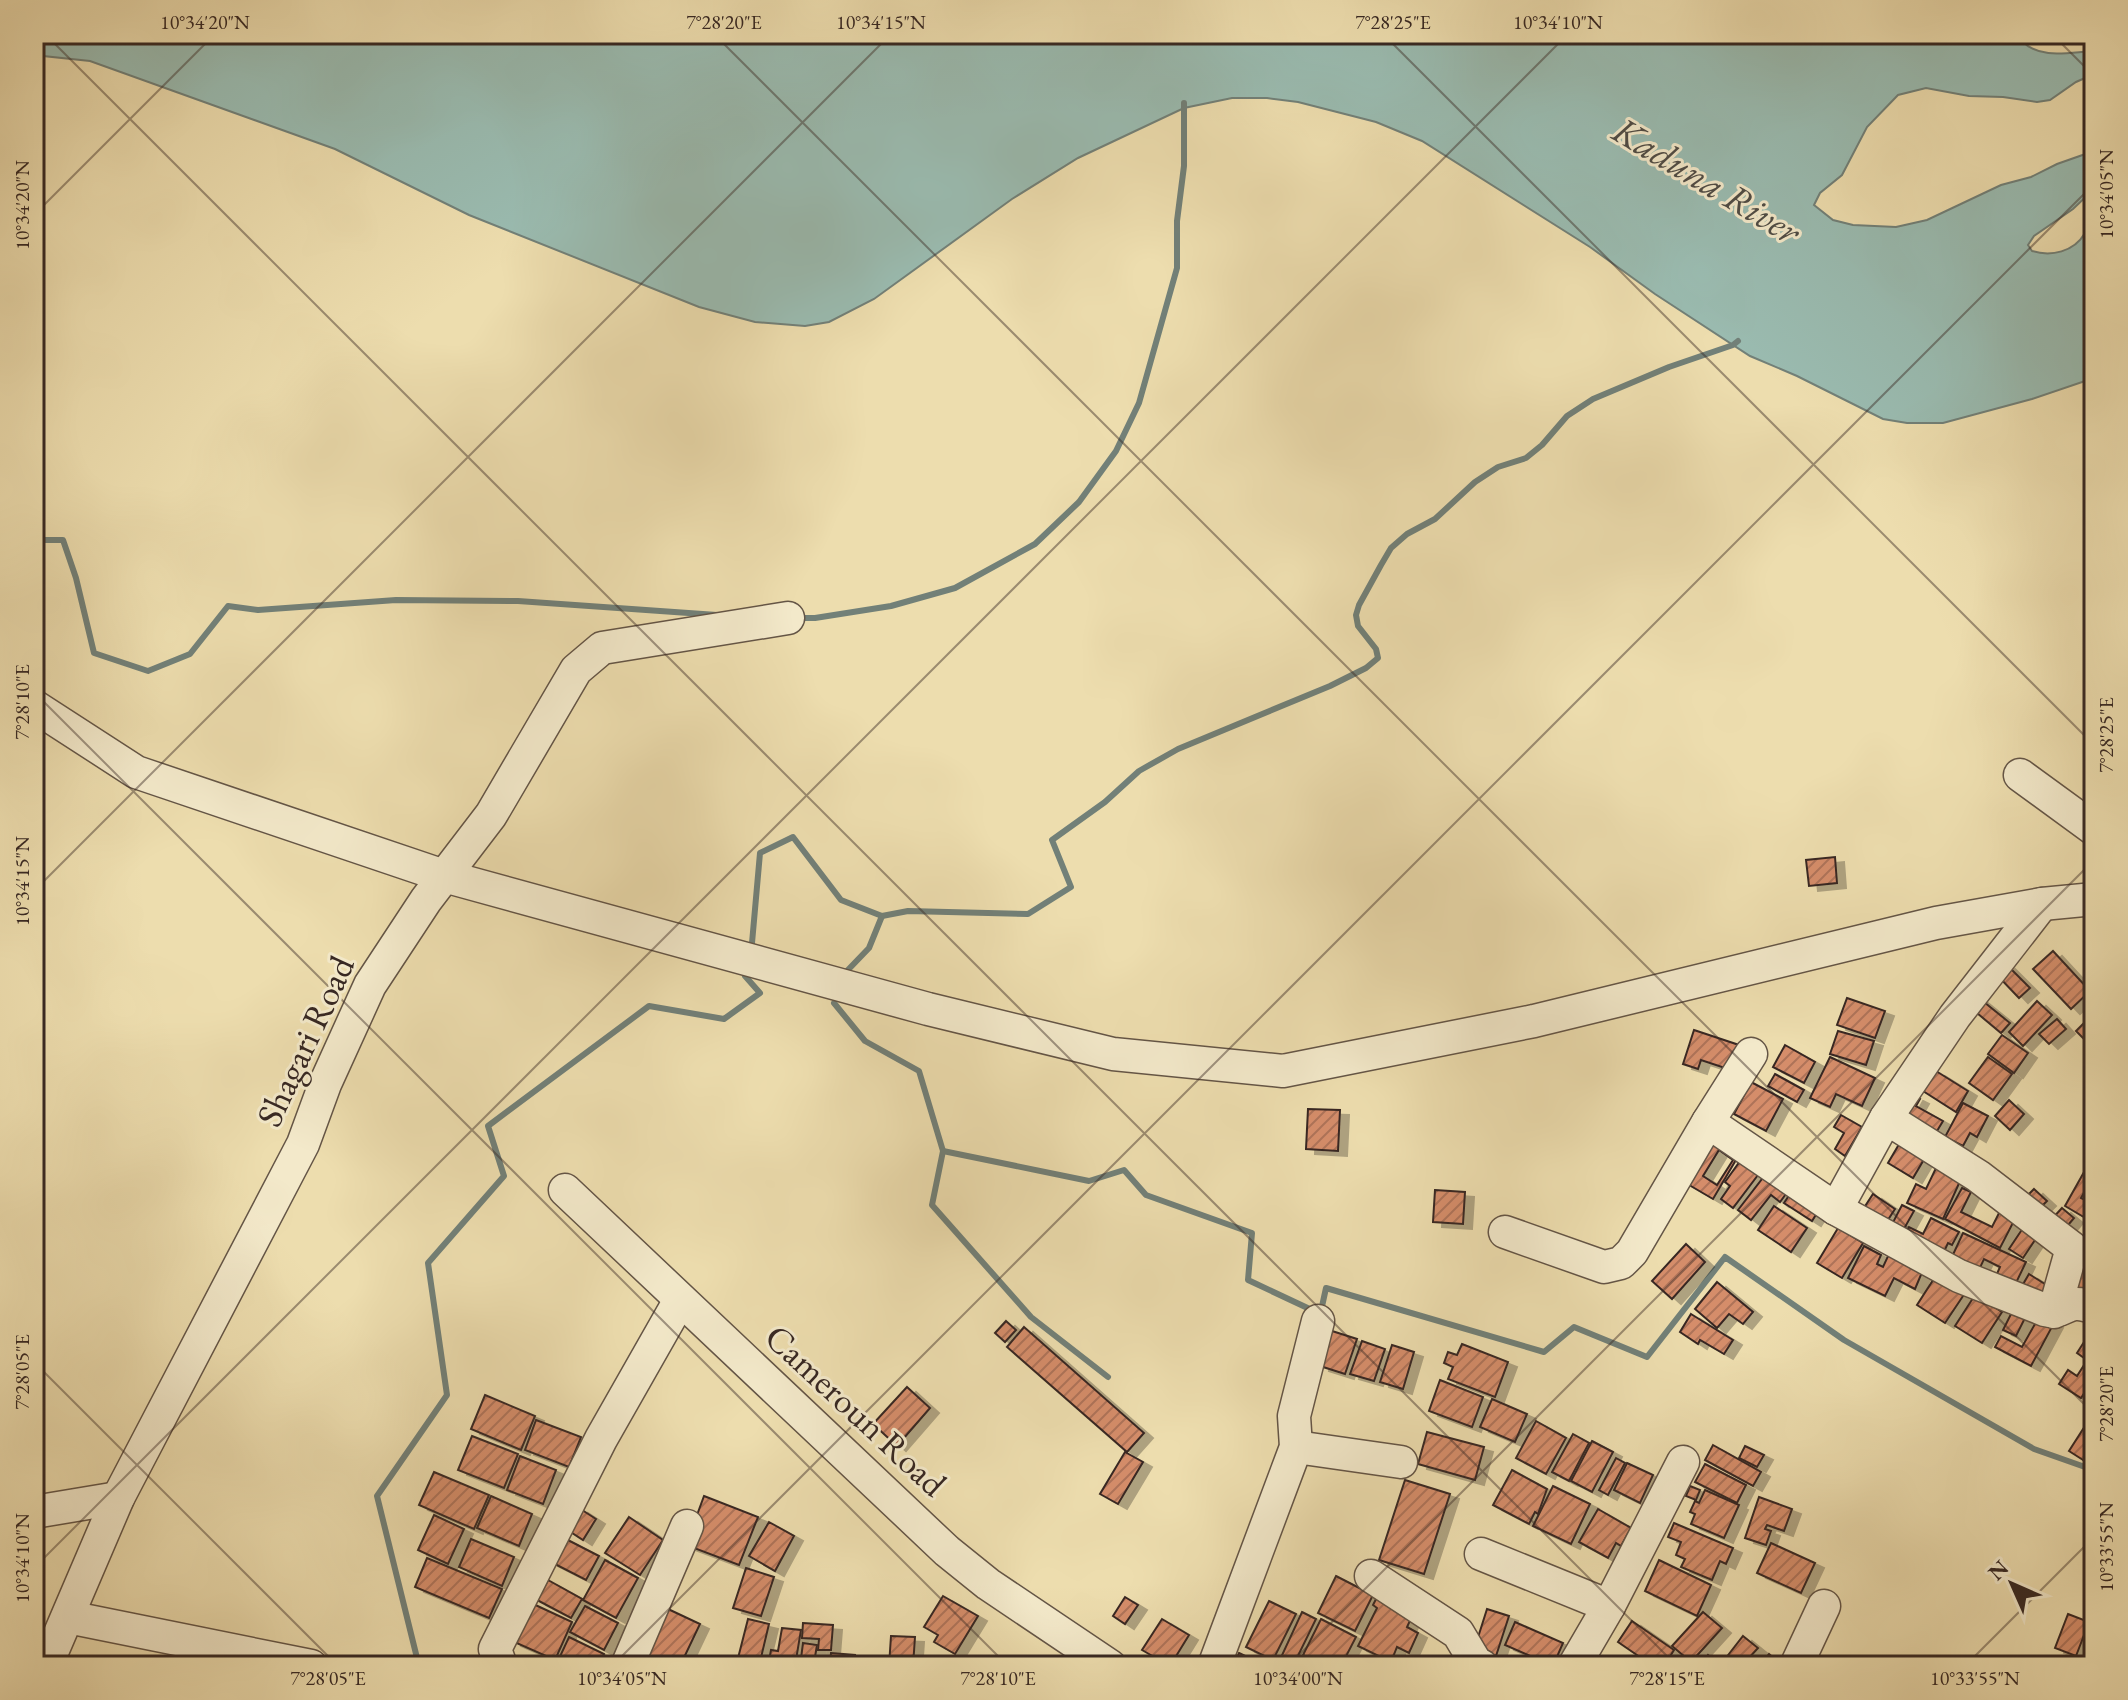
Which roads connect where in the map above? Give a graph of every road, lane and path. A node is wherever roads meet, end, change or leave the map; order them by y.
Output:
1 (788, 618) dead end
2 (34, 706) edge
3 (2020, 775) dead end
4 (2094, 829) edge
5 (444, 876) junction
6 (2094, 899) edge
7 (2042, 904) junction
8 (1751, 1054) dead end
9 (1886, 1118) junction
10 (1708, 1122) junction
11 (565, 1190) dead end
12 (1836, 1209) junction
13 (1505, 1232) dead end
14 (680, 1300) junction
15 (2094, 1308) edge
16 (2054, 1312) junction
17 (1318, 1321) dead end
18 (1296, 1447) junction
19 (1401, 1462) dead end
20 (1683, 1462) dead end
21 (118, 1498) junction
22 (34, 1512) edge
23 (687, 1526) dead end
24 (1481, 1554) dead end
25 (1371, 1576) dead end
26 (1609, 1606) junction
27 (1824, 1606) dead end
28 (68, 1617) junction
29 (46, 1666) edge
30 (311, 1666) edge
31 (501, 1666) edge
32 (627, 1666) edge
33 (1110, 1666) edge
34 (1214, 1666) edge
35 (1482, 1666) edge
36 (1574, 1666) edge
37 (1796, 1666) edge

1 - 5 street, Shagari Road
2 - 5 street
3 - 4 street
5 - 7 street
5 - 21 street, Shagari Road
6 - 7 street
7 - 9 street
8 - 10 street
9 - 12 street
9 - 16 street
10 - 12 street
10 - 13 street
11 - 14 street, Cameroun Road
12 - 16 street
14 - 31 street
14 - 33 street, Cameroun Road
15 - 16 street
17 - 18 street
18 - 19 street
18 - 34 street
20 - 26 street
21 - 22 street
21 - 28 street, Shagari Road
23 - 32 street
24 - 26 street
25 - 35 street
26 - 36 street
27 - 37 street
28 - 29 street, Shagari Road
28 - 30 street

